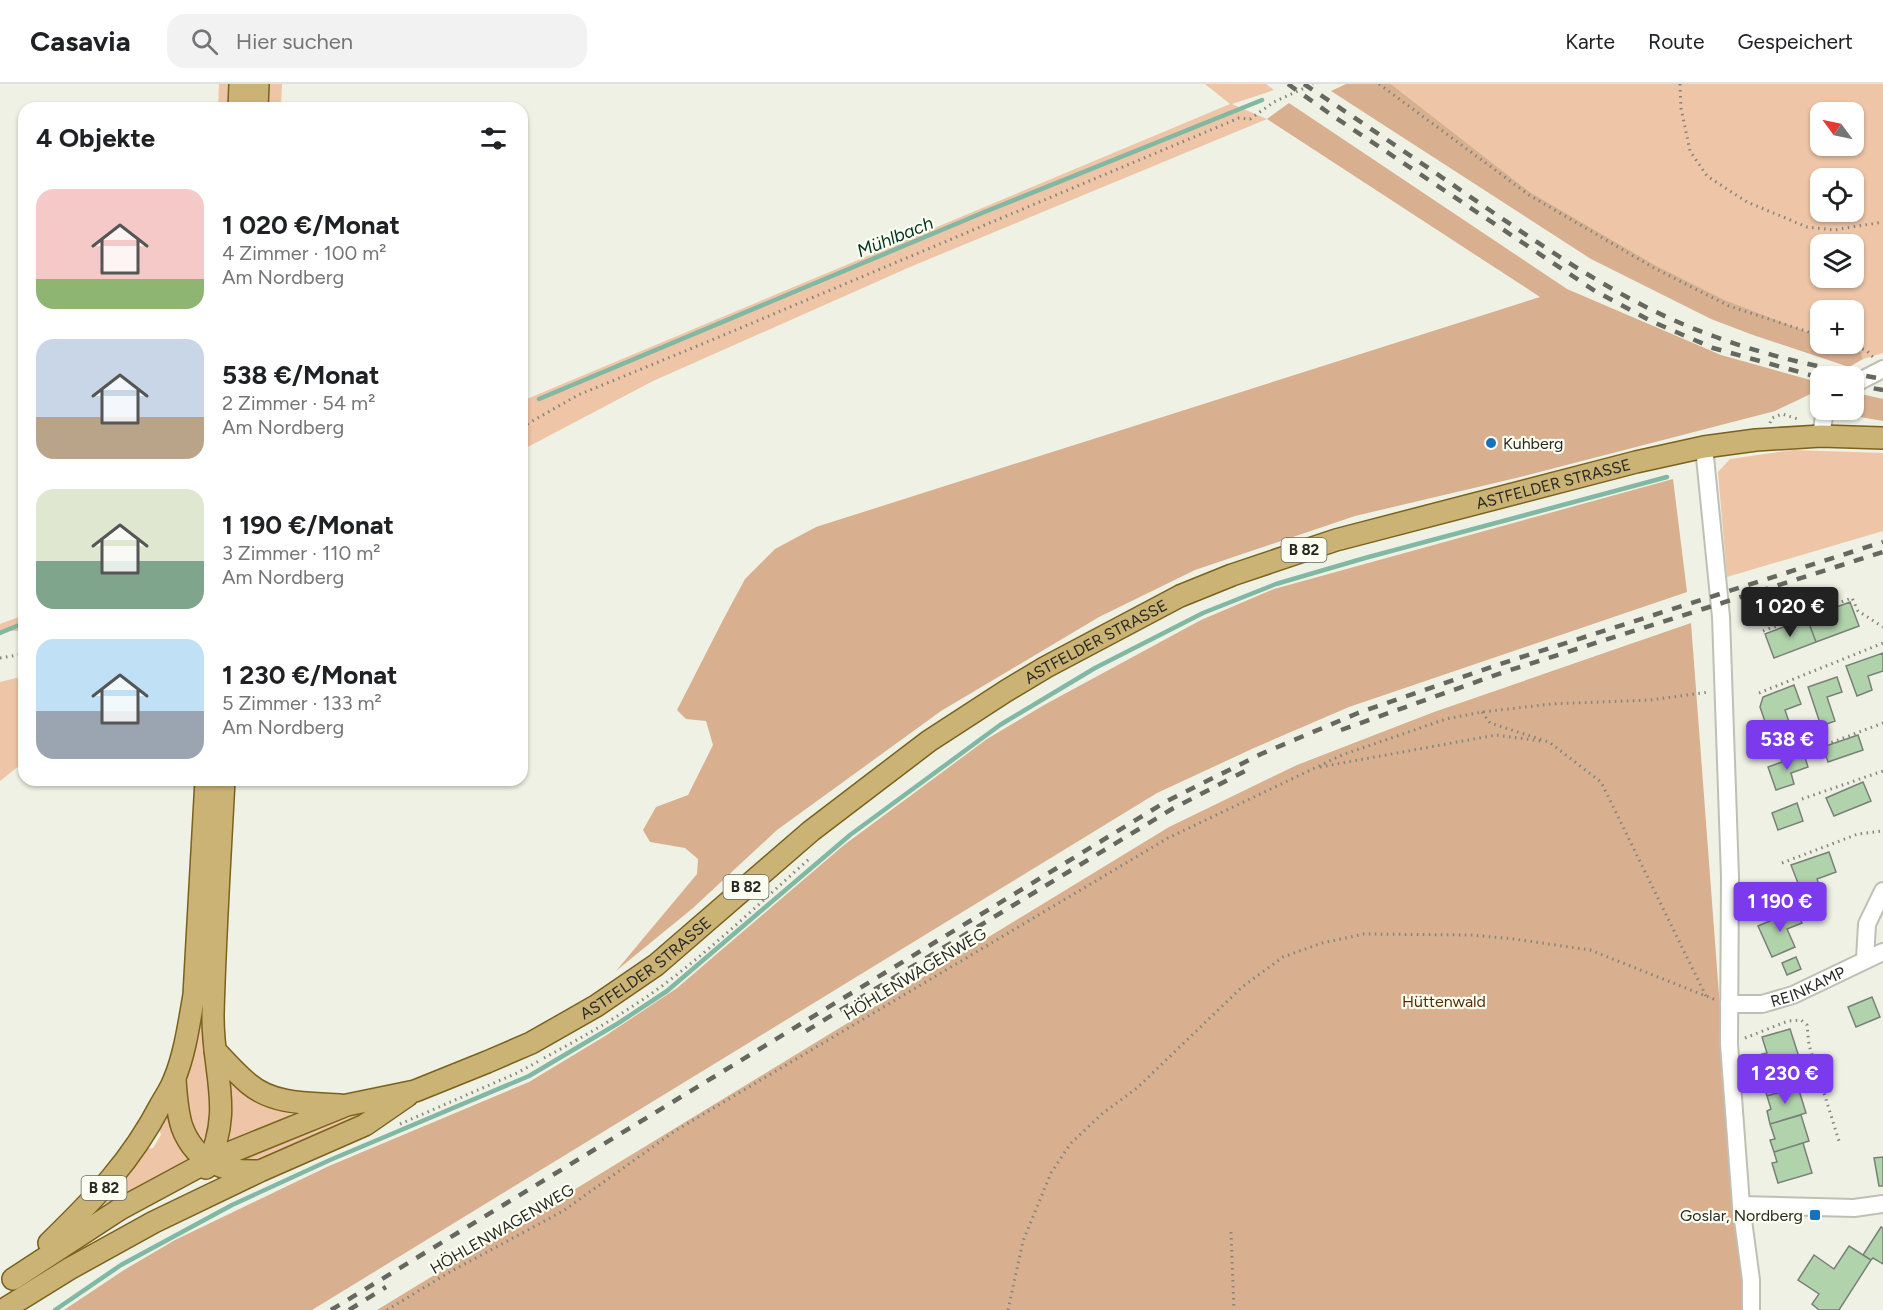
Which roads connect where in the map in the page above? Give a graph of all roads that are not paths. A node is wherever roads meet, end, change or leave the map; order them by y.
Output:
1 (240, 84) edge
2 (258, 84) edge
3 (239, 102) edge
4 (257, 102) edge
5 (1881, 366) edge
6 (1864, 377) edge
7 (1823, 420) edge
8 (1821, 436) junction
9 (1883, 438) edge
10 (1704, 447) junction
11 (206, 786) edge
12 (224, 786) edge
13 (1883, 891) edge
14 (1883, 952) edge
15 (1865, 959) junction
16 (1729, 1005) junction
17 (215, 1050) junction
18 (175, 1079) junction
19 (415, 1091) junction
20 (347, 1105) junction
21 (209, 1161) junction
22 (260, 1171) junction
23 (1883, 1204) edge
24 (1741, 1205) junction
25 (154, 1222) junction
26 (1750, 1280) junction
27 (6, 1285) edge
28 (3, 1310) edge
29 (1738, 1310) edge
30 (1750, 1310) edge

1 - 3 main road
2 - 4 main road
5 - 6 street
7 - 8 street
8 - 9 main road, ASTFELDER STRASSE / B 82
8 - 10 main road, ASTFELDER STRASSE / B 82
10 - 16 street
10 - 19 main road, ASTFELDER STRASSE / B 82
11 - 18 main road, B 82
12 - 17 main road, B 82
13 - 15 street
14 - 15 street, REINKAMP
15 - 16 street, REINKAMP
16 - 24 street
17 - 20 main road, B 82
17 - 21 main road, B 82
18 - 21 main road, B 82
18 - 27 main road, B 82
19 - 20 main road, B 82
19 - 22 main road, B 82
20 - 21 main road, B 82
21 - 22 main road, B 82
21 - 25 main road, B 82
21 - 27 main road, B 82
22 - 25 main road, B 82
23 - 24 street
24 - 26 street
25 - 28 main road, B 82
26 - 29 street
26 - 30 street

